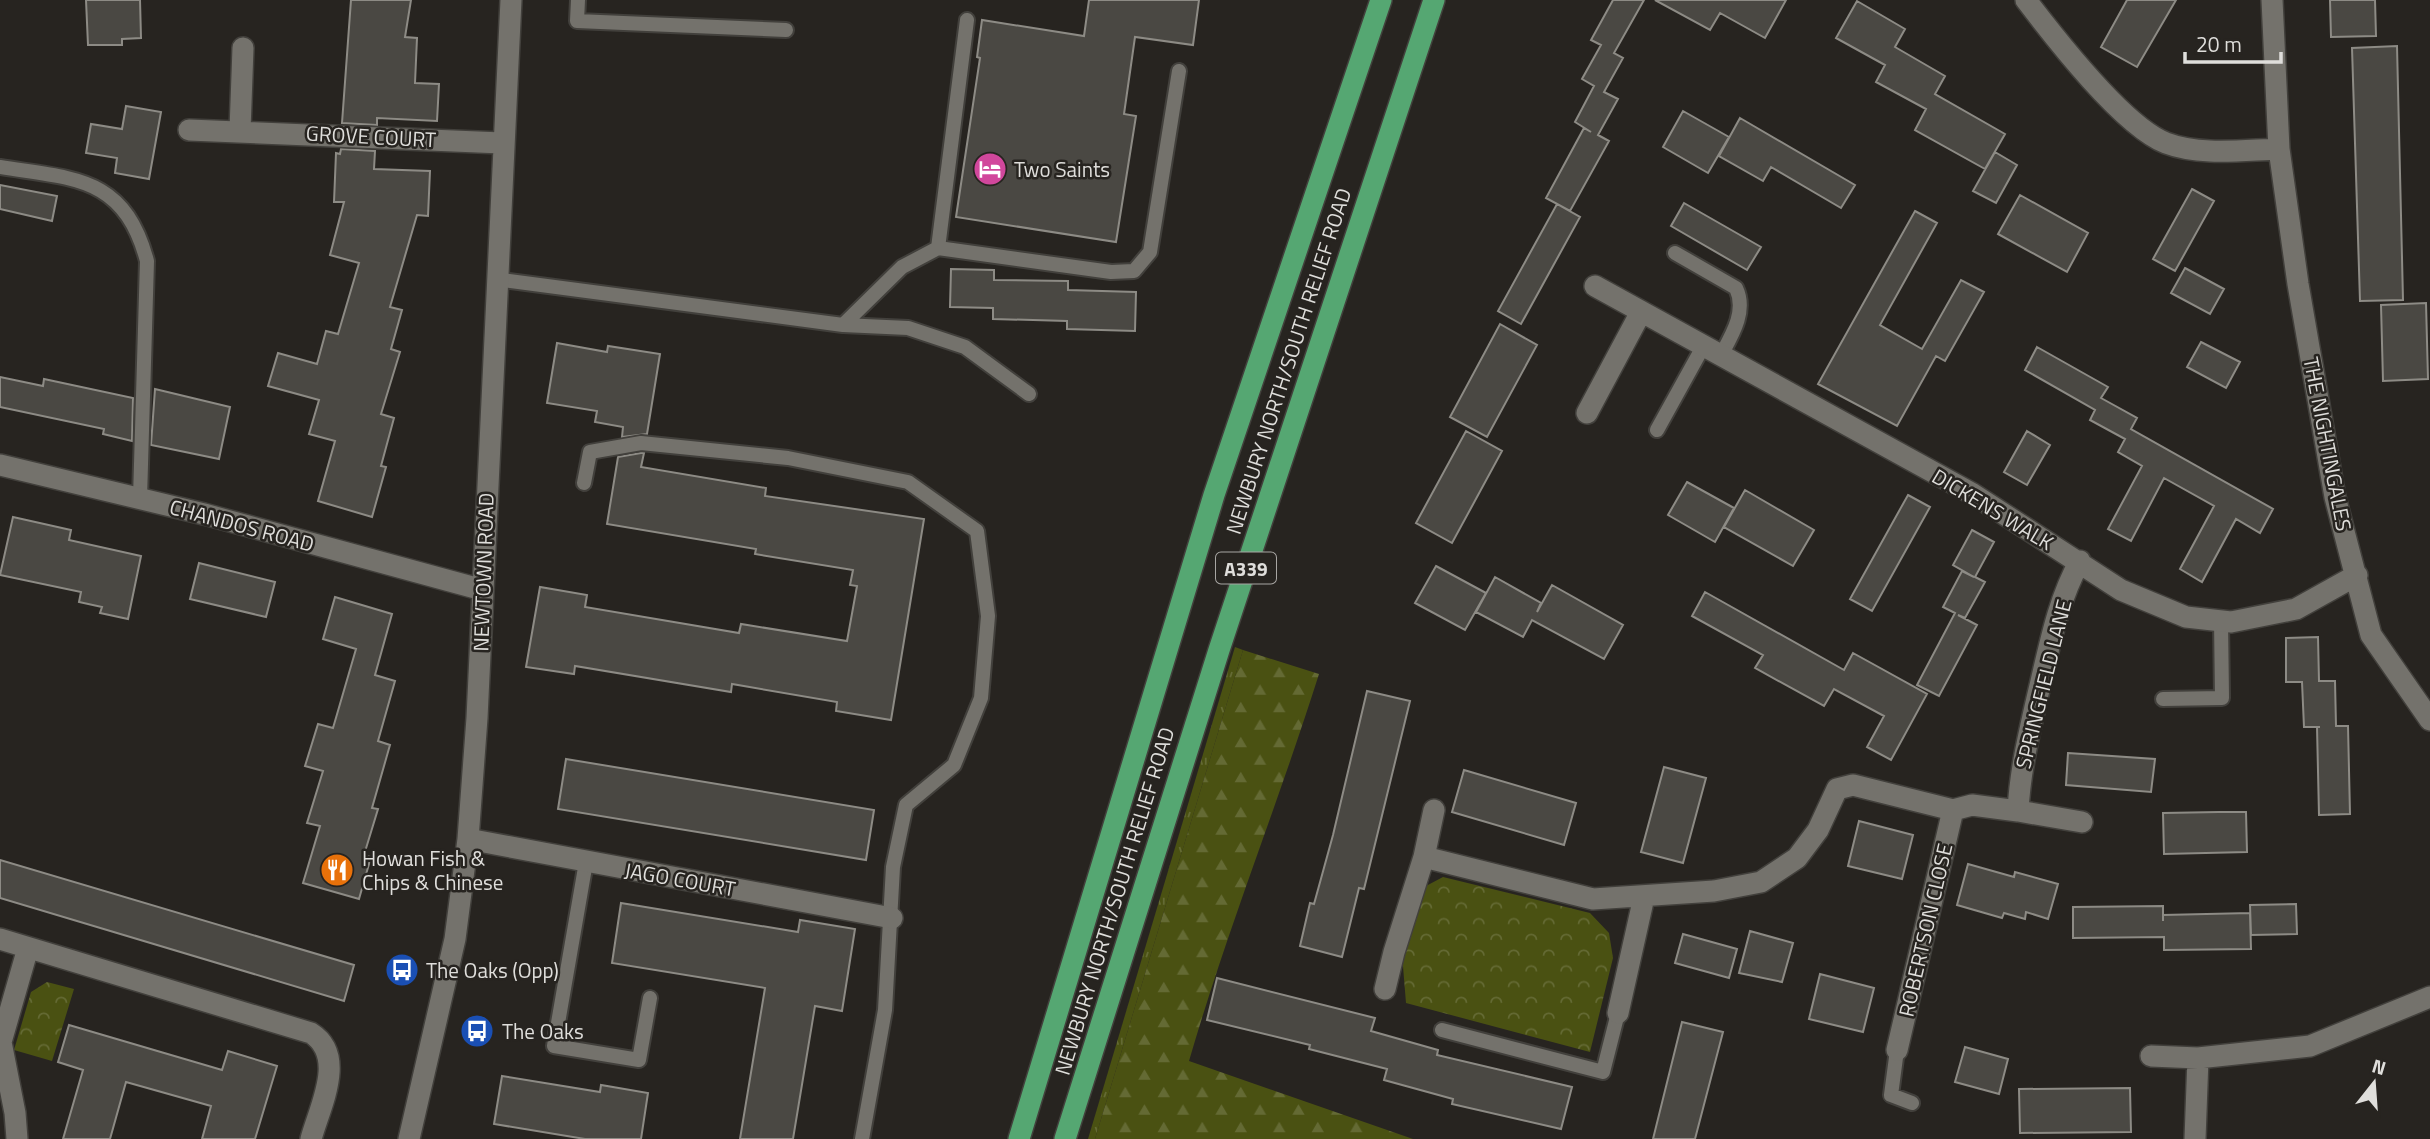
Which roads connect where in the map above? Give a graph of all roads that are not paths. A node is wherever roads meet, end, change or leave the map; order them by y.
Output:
1 (511, 0) edge
2 (578, 0) edge
3 (1381, 0) edge
4 (1434, 0) edge
5 (2026, 0) edge
6 (2272, 0) edge
7 (967, 20) dead end
8 (786, 30) dead end
9 (243, 48) dead end
10 (1179, 71) dead end
11 (189, 130) dead end
12 (240, 130) junction
13 (502, 143) junction
14 (2279, 149) junction
15 (0, 167) edge
16 (938, 248) junction
17 (1675, 253) dead end
18 (495, 279) junction
19 (1595, 286) dead end
20 (1641, 312) junction
21 (843, 325) junction
22 (1712, 350) junction
23 (1029, 394) dead end
24 (1587, 414) dead end
25 (1657, 430) dead end
26 (0, 465) edge
27 (584, 483) dead end
28 (140, 498) junction
29 (2080, 561) junction
30 (2357, 575) junction
31 (483, 590) junction
32 (2221, 620) junction
33 (2163, 699) dead end
34 (2430, 720) edge
35 (1434, 810) dead end
36 (1952, 810) junction
37 (2018, 811) junction
38 (2082, 822) dead end
39 (468, 839) junction
40 (1424, 857) junction
41 (586, 862) junction
42 (1644, 897) junction
43 (892, 918) junction
44 (0, 939) edge
45 (28, 947) junction
46 (1385, 989) dead end
47 (2430, 997) edge
48 (650, 998) dead end
49 (1618, 1013) joint
50 (1441, 1030) dead end
51 (1897, 1050) joint
52 (2151, 1056) dead end
53 (2198, 1058) junction
54 (1912, 1103) dead end
55 (17, 1139) edge
56 (311, 1139) edge
57 (409, 1139) edge
58 (862, 1139) edge
59 (1019, 1139) edge
60 (1065, 1139) edge
61 (2195, 1139) edge

1 - 13 street, NEWTOWN ROAD
2 - 8 lane
3 - 59 highway, NEWBURY NORTH/SOUTH RELIEF ROAD / A339
4 - 60 highway, NEWBURY NORTH/SOUTH RELIEF ROAD / A339
5 - 14 street
6 - 14 street, THE NIGHTINGALES
7 - 16 lane
9 - 12 street
10 - 16 lane
11 - 12 street, GROVE COURT
12 - 13 street, GROVE COURT
13 - 18 street, NEWTOWN ROAD
14 - 30 street, THE NIGHTINGALES
15 - 28 lane
16 - 21 lane
17 - 22 lane
18 - 21 lane
18 - 31 street, NEWTOWN ROAD
19 - 20 street, DICKENS WALK
20 - 22 street, DICKENS WALK
20 - 24 street
21 - 23 lane
22 - 25 lane
22 - 29 street, DICKENS WALK
26 - 28 street, CHANDOS ROAD
27 - 43 lane
28 - 31 street, CHANDOS ROAD
29 - 32 street, DICKENS WALK
29 - 37 street, SPRINGFIELD LANE
30 - 32 street, DICKENS WALK
30 - 34 street, THE NIGHTINGALES
31 - 39 street, NEWTOWN ROAD
32 - 33 lane
35 - 40 street
36 - 37 street
36 - 42 street
36 - 51 street, ROBERTSON CLOSE
37 - 38 street
39 - 41 street, JAGO COURT
39 - 57 street, NEWTOWN ROAD
40 - 42 street
40 - 46 street
41 - 43 street, JAGO COURT
41 - 48 lane
42 - 49 street
43 - 58 lane
44 - 45 street
45 - 55 street
45 - 56 street
47 - 53 street
49 - 50 lane
51 - 54 lane
52 - 53 street
53 - 61 street

